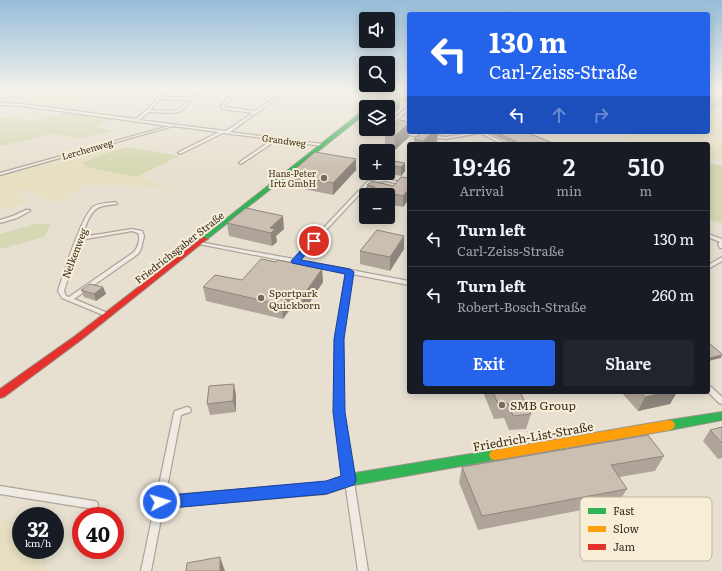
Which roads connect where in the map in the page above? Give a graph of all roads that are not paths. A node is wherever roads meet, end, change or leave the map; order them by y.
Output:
1 (104, 116) edge
2 (142, 116) edge
3 (249, 116) edge
4 (359, 116) edge
5 (137, 120) junction
6 (174, 125) junction
7 (395, 130) edge
8 (407, 131) edge
9 (225, 132) junction
10 (428, 134) edge
11 (469, 134) edge
12 (484, 134) edge
13 (276, 138) junction
14 (501, 142) edge
15 (322, 145) junction
16 (180, 153) dead end
17 (241, 163) dead end
18 (0, 174) edge
19 (407, 185) edge
20 (115, 203) dead end
21 (28, 211) dead end
22 (0, 222) edge
23 (710, 236) edge
24 (79, 238) junction
25 (722, 242) edge
26 (199, 243) junction
27 (722, 247) edge
28 (722, 259) edge
29 (295, 261) junction
30 (710, 266) edge
31 (350, 272) junction
32 (407, 283) edge
33 (70, 299) junction
34 (108, 315) junction
35 (710, 390) edge
36 (0, 394) edge
37 (722, 401) edge
38 (187, 410) dead end
39 (722, 416) edge
40 (349, 480) junction
41 (0, 490) edge
42 (160, 502) junction
43 (94, 505) dead end
44 (146, 571) edge
45 (363, 571) edge

1 - 5 street, Grandweg
2 - 5 street
3 - 9 street
4 - 15 main road, Friedrichsgaber Straße
5 - 6 street, Grandweg
6 - 9 street, Grandweg
6 - 18 street, Lerchenweg
7 - 8 street
9 - 13 street, Grandweg
9 - 16 street
10 - 11 street
12 - 14 street
13 - 15 street, Grandweg
13 - 17 street
15 - 26 main road, Friedrichsgaber Straße
19 - 29 street
20 - 24 street, Nelkenweg
21 - 22 street
23 - 25 street
24 - 33 street, Nelkenweg
24 - 33 street
25 - 27 street
26 - 29 street
26 - 34 main road, Friedrichsgaber Straße
28 - 30 street
29 - 31 street
31 - 32 street
31 - 40 street
33 - 34 street
34 - 36 main road, Friedrichsgaber Straße
35 - 37 street
38 - 42 street
39 - 40 main road, Friedrich-List-Straße
40 - 42 main road, Friedrich-List-Straße
40 - 45 street
41 - 43 street
42 - 44 street

